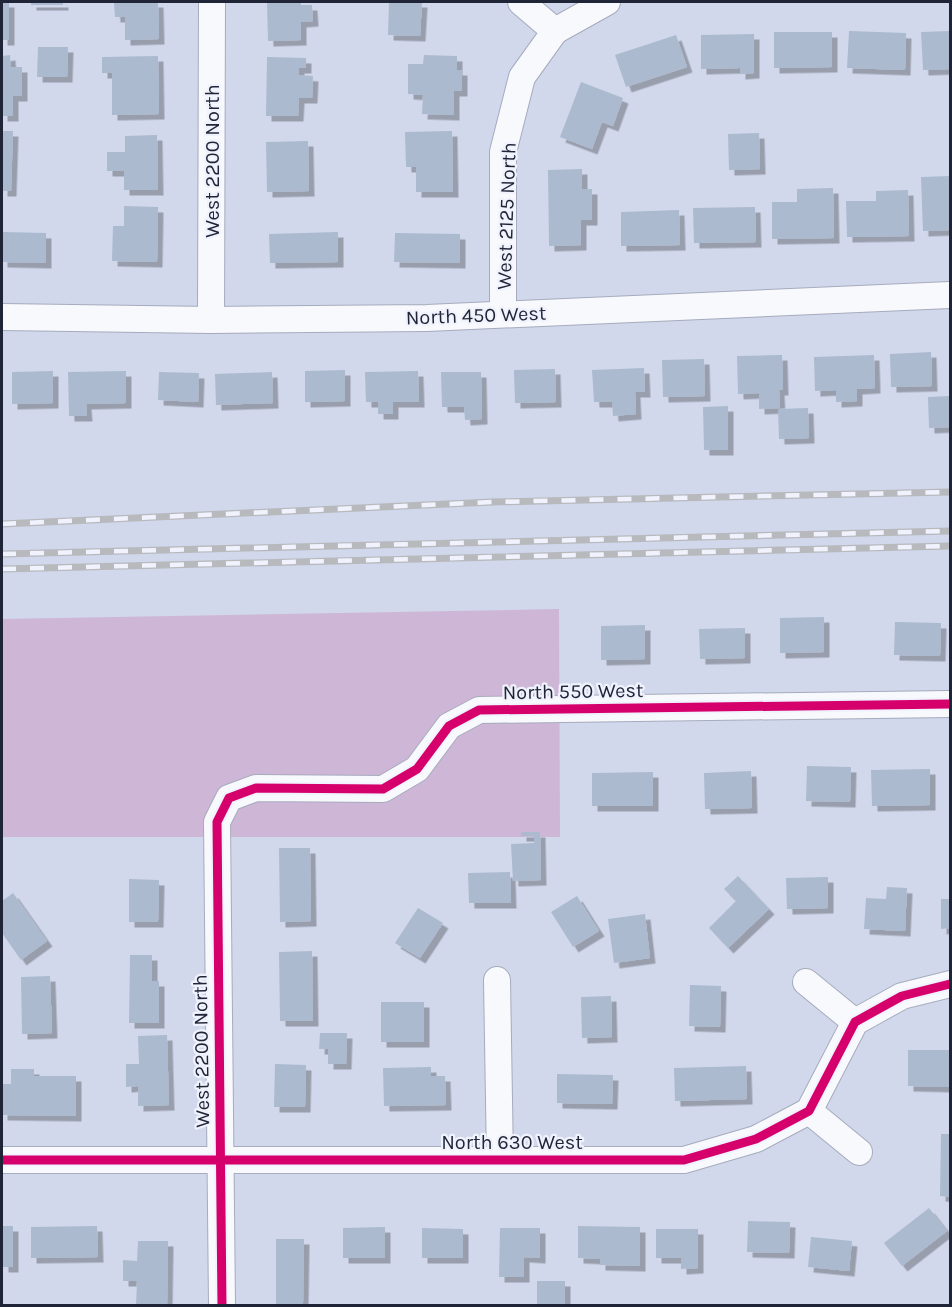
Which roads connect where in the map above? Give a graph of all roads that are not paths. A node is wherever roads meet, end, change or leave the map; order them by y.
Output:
1 (212, 2) edge
2 (521, 2) edge
3 (607, 2) edge
4 (555, 31) junction
5 (951, 295) edge
6 (503, 314) junction
7 (2, 317) edge
8 (211, 320) junction
9 (951, 704) edge
10 (229, 798) joint
11 (497, 980) dead end
12 (806, 982) dead end
13 (951, 984) edge
14 (855, 1022) junction
15 (809, 1111) junction
16 (859, 1152) dead end
17 (2, 1160) edge
18 (220, 1160) junction
19 (500, 1160) junction
20 (222, 1305) edge

1 - 8 street, West 2200 North
2 - 4 street
3 - 4 street
4 - 6 street, West 2125 North
5 - 6 street, North 450 West
6 - 8 street, North 450 West
7 - 8 street, North 450 West
9 - 10 street, North 550 West
10 - 18 street, West 2200 North
11 - 19 street
12 - 14 street
13 - 14 street
14 - 15 street
15 - 16 street
15 - 19 street, North 630 West
17 - 18 street, North 630 West
18 - 19 street, North 630 West
18 - 20 street, West 2200 North

